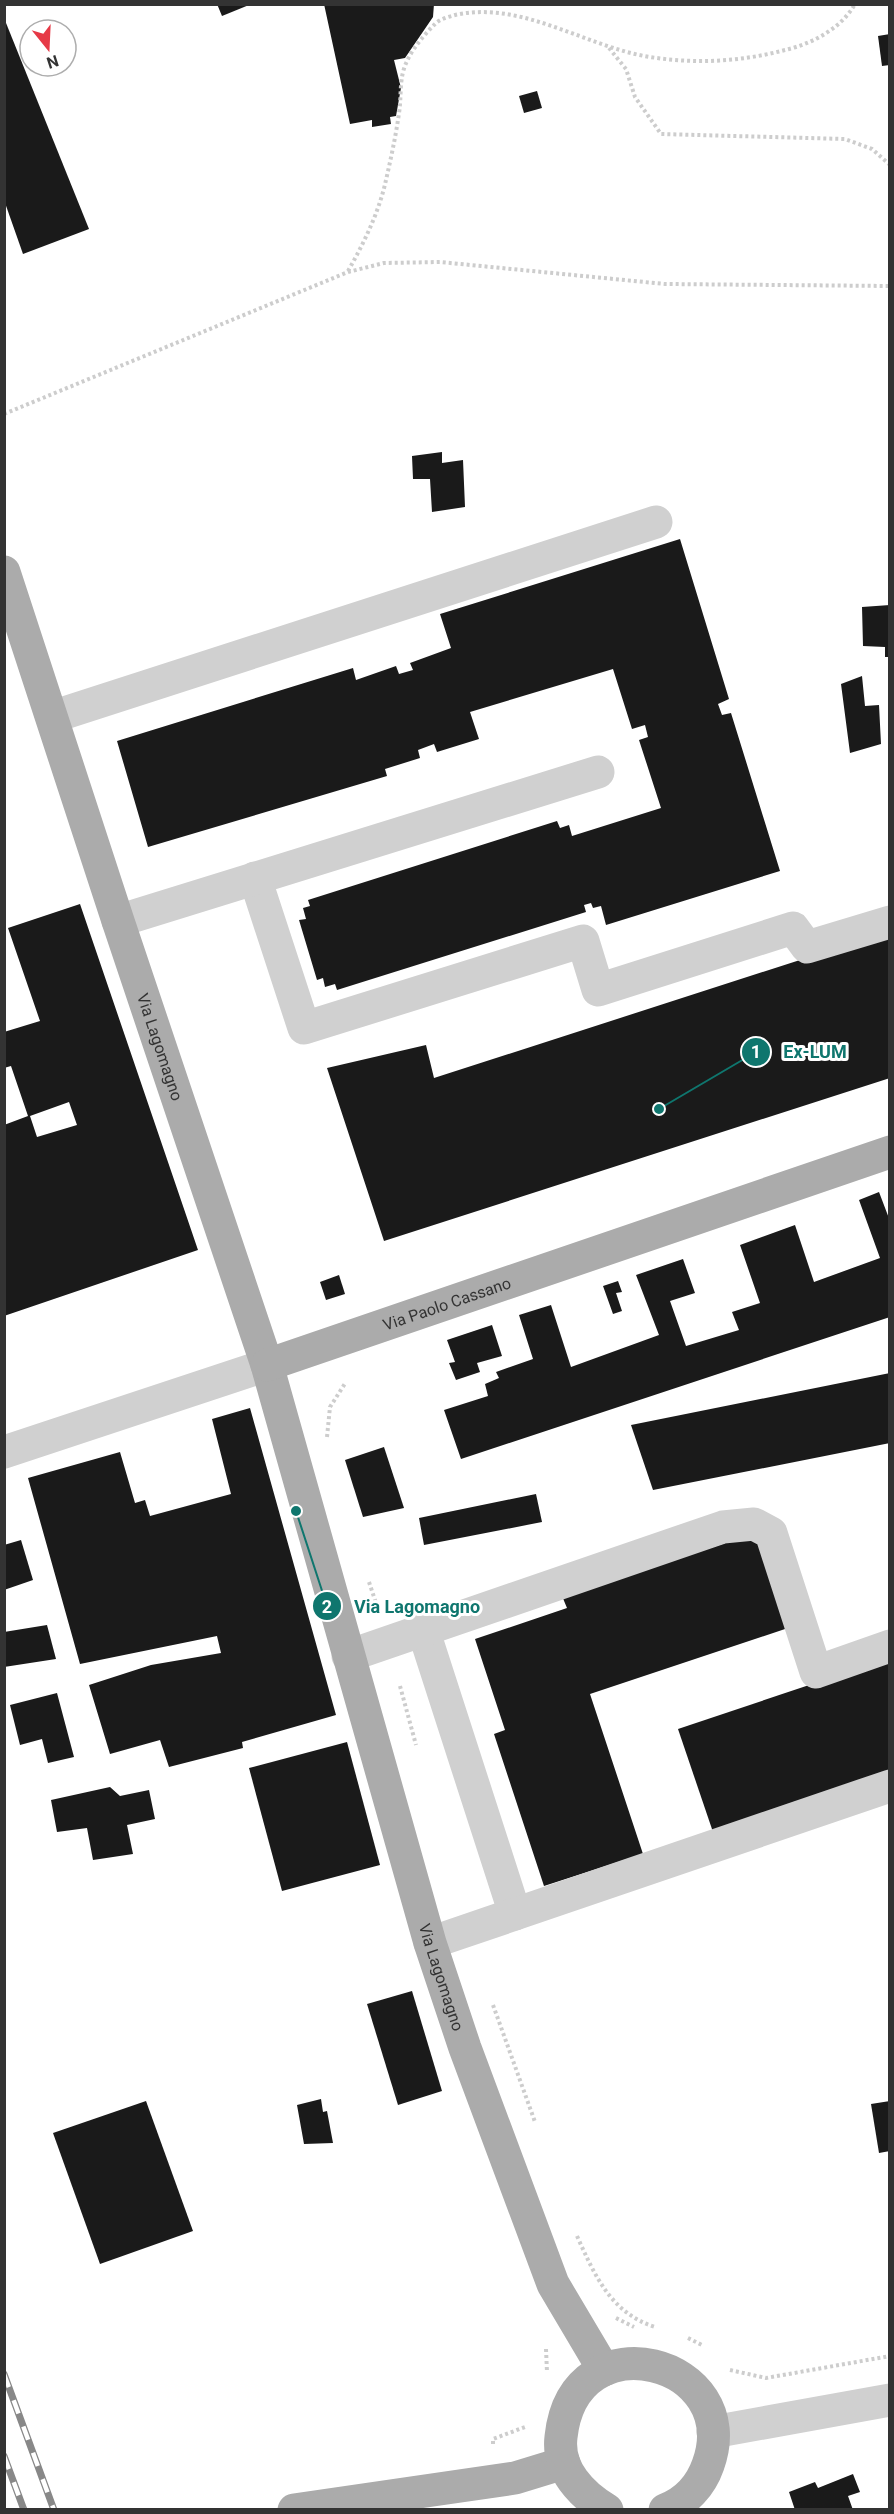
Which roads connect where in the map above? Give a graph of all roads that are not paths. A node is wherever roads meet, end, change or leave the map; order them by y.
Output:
1 (656, 522) dead end
2 (4, 572) edge
3 (52, 717) junction
4 (598, 772) dead end
5 (255, 879) junction
6 (118, 921) junction
7 (890, 922) edge
8 (890, 1152) edge
9 (267, 1365) junction
10 (4, 1452) edge
11 (423, 1629) junction
12 (890, 1646) edge
13 (348, 1656) junction
14 (890, 1786) edge
15 (515, 1914) junction
16 (430, 1943) junction
17 (604, 2370) junction
18 (890, 2400) edge
19 (713, 2432) junction
20 (564, 2463) junction
21 (294, 2510) edge
22 (607, 2510) edge
23 (666, 2510) edge

1 - 3 street
2 - 3 main road, Via Lagomagno
3 - 6 main road, Via Lagomagno
4 - 5 street
5 - 6 street
5 - 7 street
6 - 9 main road, Via Lagomagno
8 - 9 main road, Via Paolo Cassano
9 - 10 street, Via Paolo Cassano
9 - 13 main road, Via Lagomagno
11 - 12 street
11 - 13 street
11 - 15 street
13 - 16 main road, Via Lagomagno
14 - 15 street
15 - 16 street
16 - 17 main road, Via Lagomagno
17 - 19 main road
17 - 20 main road
18 - 19 street
19 - 23 main road
20 - 21 main road
20 - 22 main road

